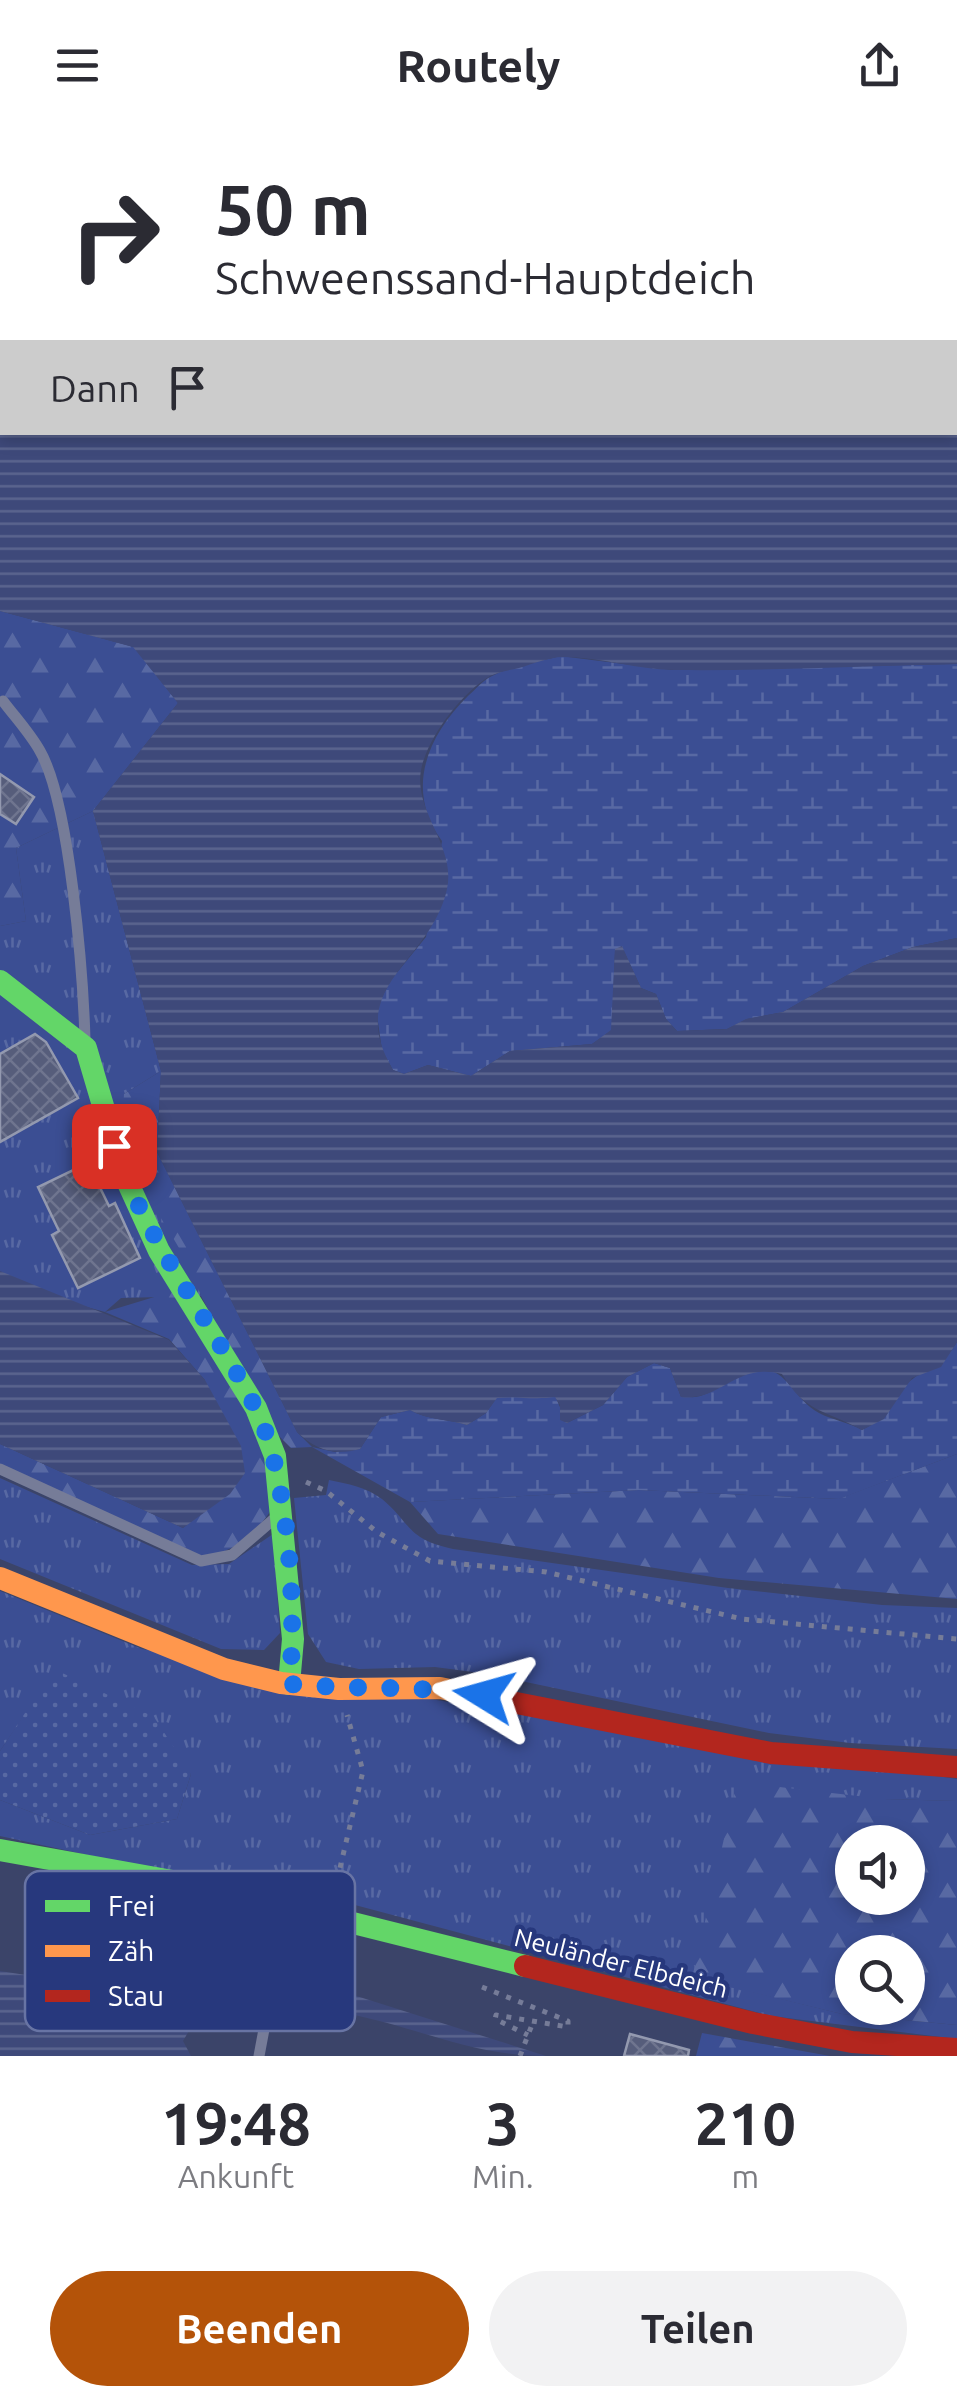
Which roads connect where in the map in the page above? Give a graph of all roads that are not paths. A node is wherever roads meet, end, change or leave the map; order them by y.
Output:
1 (4, 701) dead end
2 (0, 981) edge
3 (86, 1048) junction
4 (0, 1469) edge
5 (282, 1514) junction
6 (0, 1578) edge
7 (289, 1684) junction
8 (957, 1767) edge
9 (0, 1850) edge
10 (131, 1871) edge
11 (355, 1924) edge
12 (262, 2031) edge
13 (957, 2049) edge
14 (258, 2056) edge

1 - 3 lane
2 - 3 street
3 - 5 street
4 - 5 lane
5 - 7 street
6 - 7 street
7 - 8 street
9 - 10 street, Neuländer Elbdeich
11 - 13 street, Neuländer Elbdeich
12 - 14 lane

